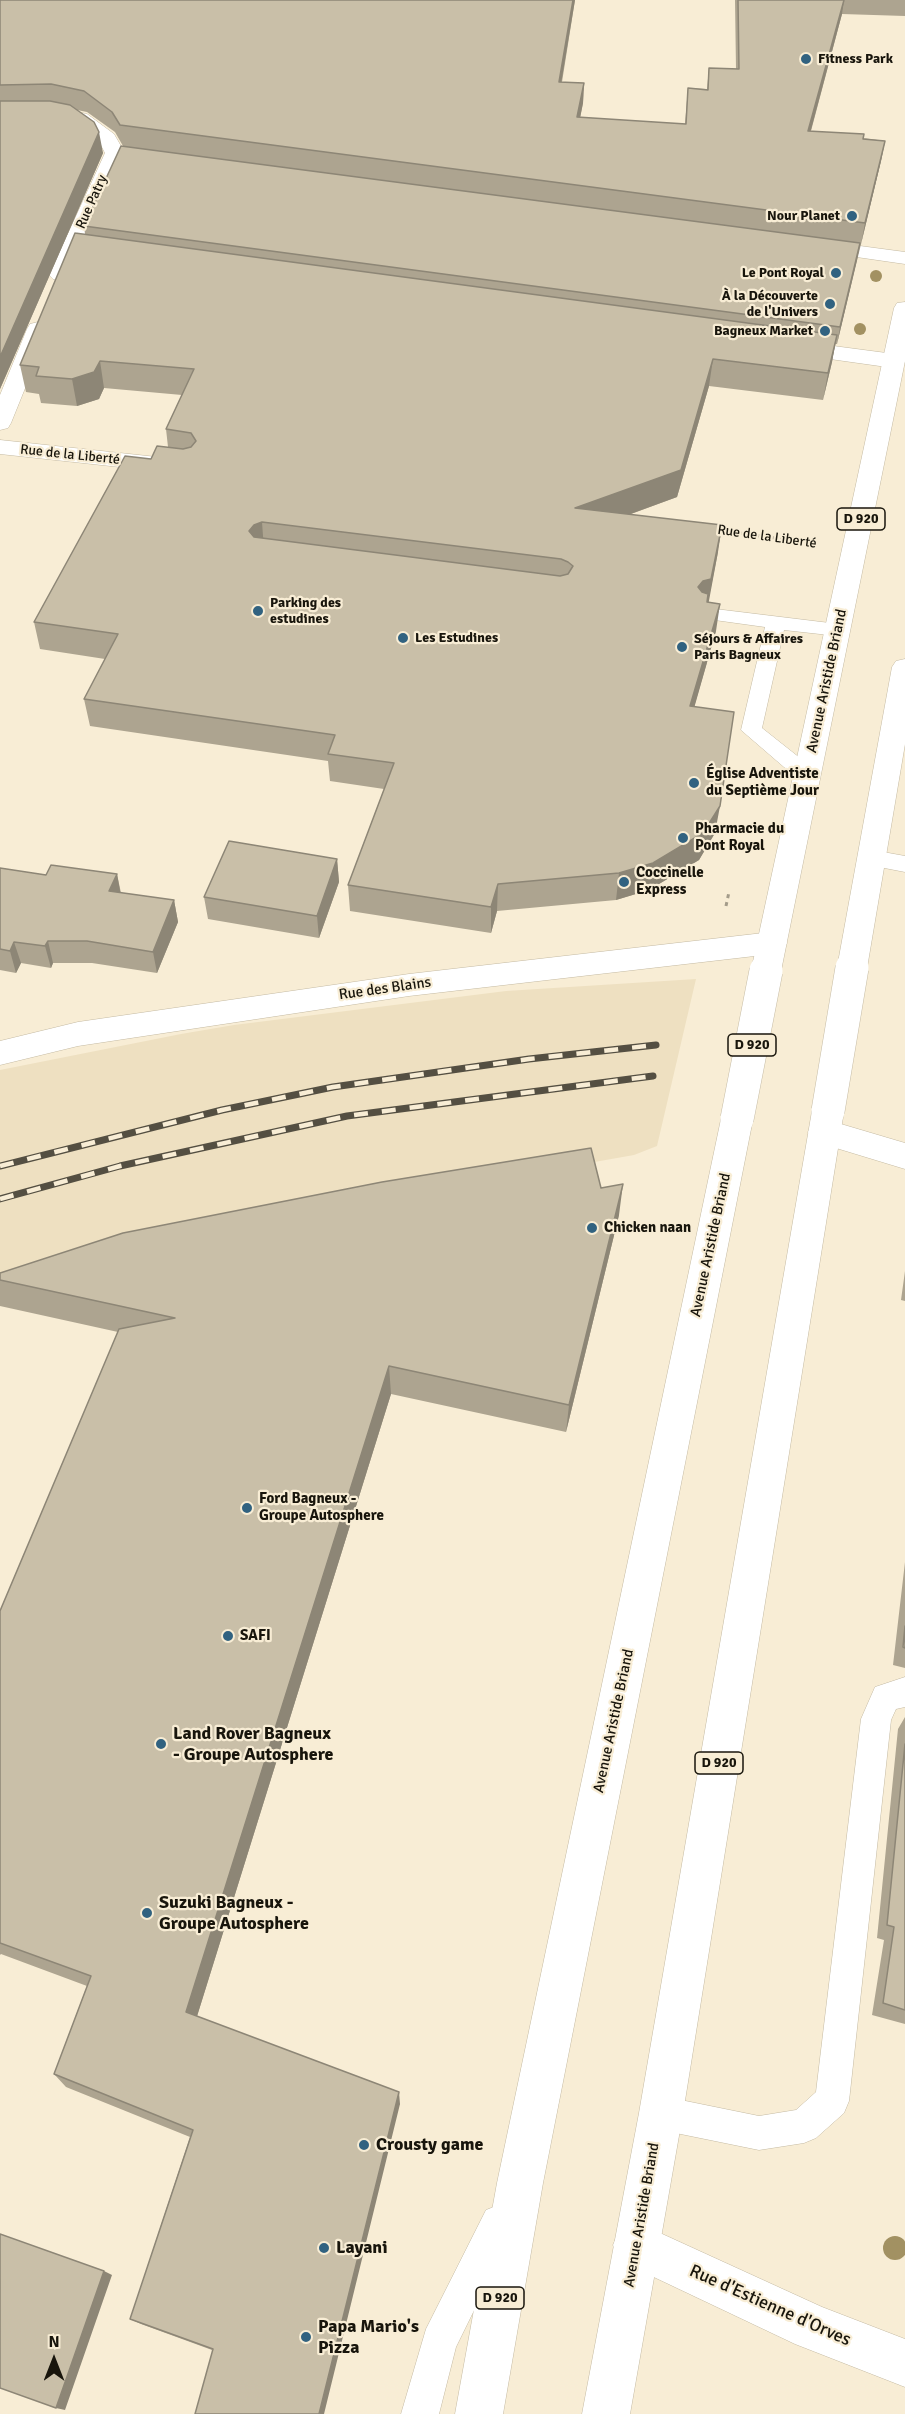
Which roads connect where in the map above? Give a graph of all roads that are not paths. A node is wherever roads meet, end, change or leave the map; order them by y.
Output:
1 (0, 114) edge
2 (115, 153) junction
3 (138, 156) edge
4 (790, 243) edge
5 (71, 250) junction
6 (96, 253) edge
7 (905, 258) edge
8 (53, 293) edge
9 (905, 308) edge
10 (44, 315) edge
11 (769, 345) edge
12 (894, 361) junction
13 (0, 423) edge
14 (0, 447) edge
15 (186, 467) edge
16 (706, 614) edge
17 (776, 622) junction
18 (838, 630) junction
19 (905, 667) edge
20 (896, 769) edge
21 (807, 775) junction
22 (872, 858) junction
23 (905, 864) edge
24 (769, 957) junction
25 (0, 1053) edge
26 (826, 1122) junction
27 (905, 1156) edge
28 (905, 1692) edge
29 (661, 2113) junction
30 (520, 2183) junction
31 (636, 2245) junction
32 (905, 2363) edge
33 (420, 2414) edge
34 (479, 2414) edge
35 (606, 2414) edge

1 - 2 main road
2 - 3 main road
2 - 5 main road, Rue Patry
4 - 7 main road
5 - 6 main road
5 - 8 main road, Rue Patry
9 - 12 main road, Avenue Aristide Briand / D 920
10 - 13 main road
11 - 12 main road
12 - 18 main road, Avenue Aristide Briand / D 920
14 - 15 main road, Rue de la Liberté
16 - 17 lane
17 - 18 lane
17 - 21 lane
18 - 21 main road, Avenue Aristide Briand / D 920
19 - 20 main road, Avenue Aristide Briand / D 920
20 - 22 main road, Avenue Aristide Briand / D 920
21 - 24 main road, Avenue Aristide Briand / D 920
22 - 23 lane
22 - 26 main road, Avenue Aristide Briand / D 920, bridge
24 - 25 main road, Rue des Blains
24 - 30 main road, Avenue Aristide Briand / D 920, bridge
26 - 27 main road
26 - 29 main road, Avenue Aristide Briand / D 920
28 - 29 lane
29 - 31 main road, Avenue Aristide Briand / D 920
30 - 33 lane, Avenue Aristide Briand
30 - 34 main road, Avenue Aristide Briand / D 920
31 - 32 main road, Rue d'Estienne d'Orves
31 - 35 main road, Avenue Aristide Briand / D 920

